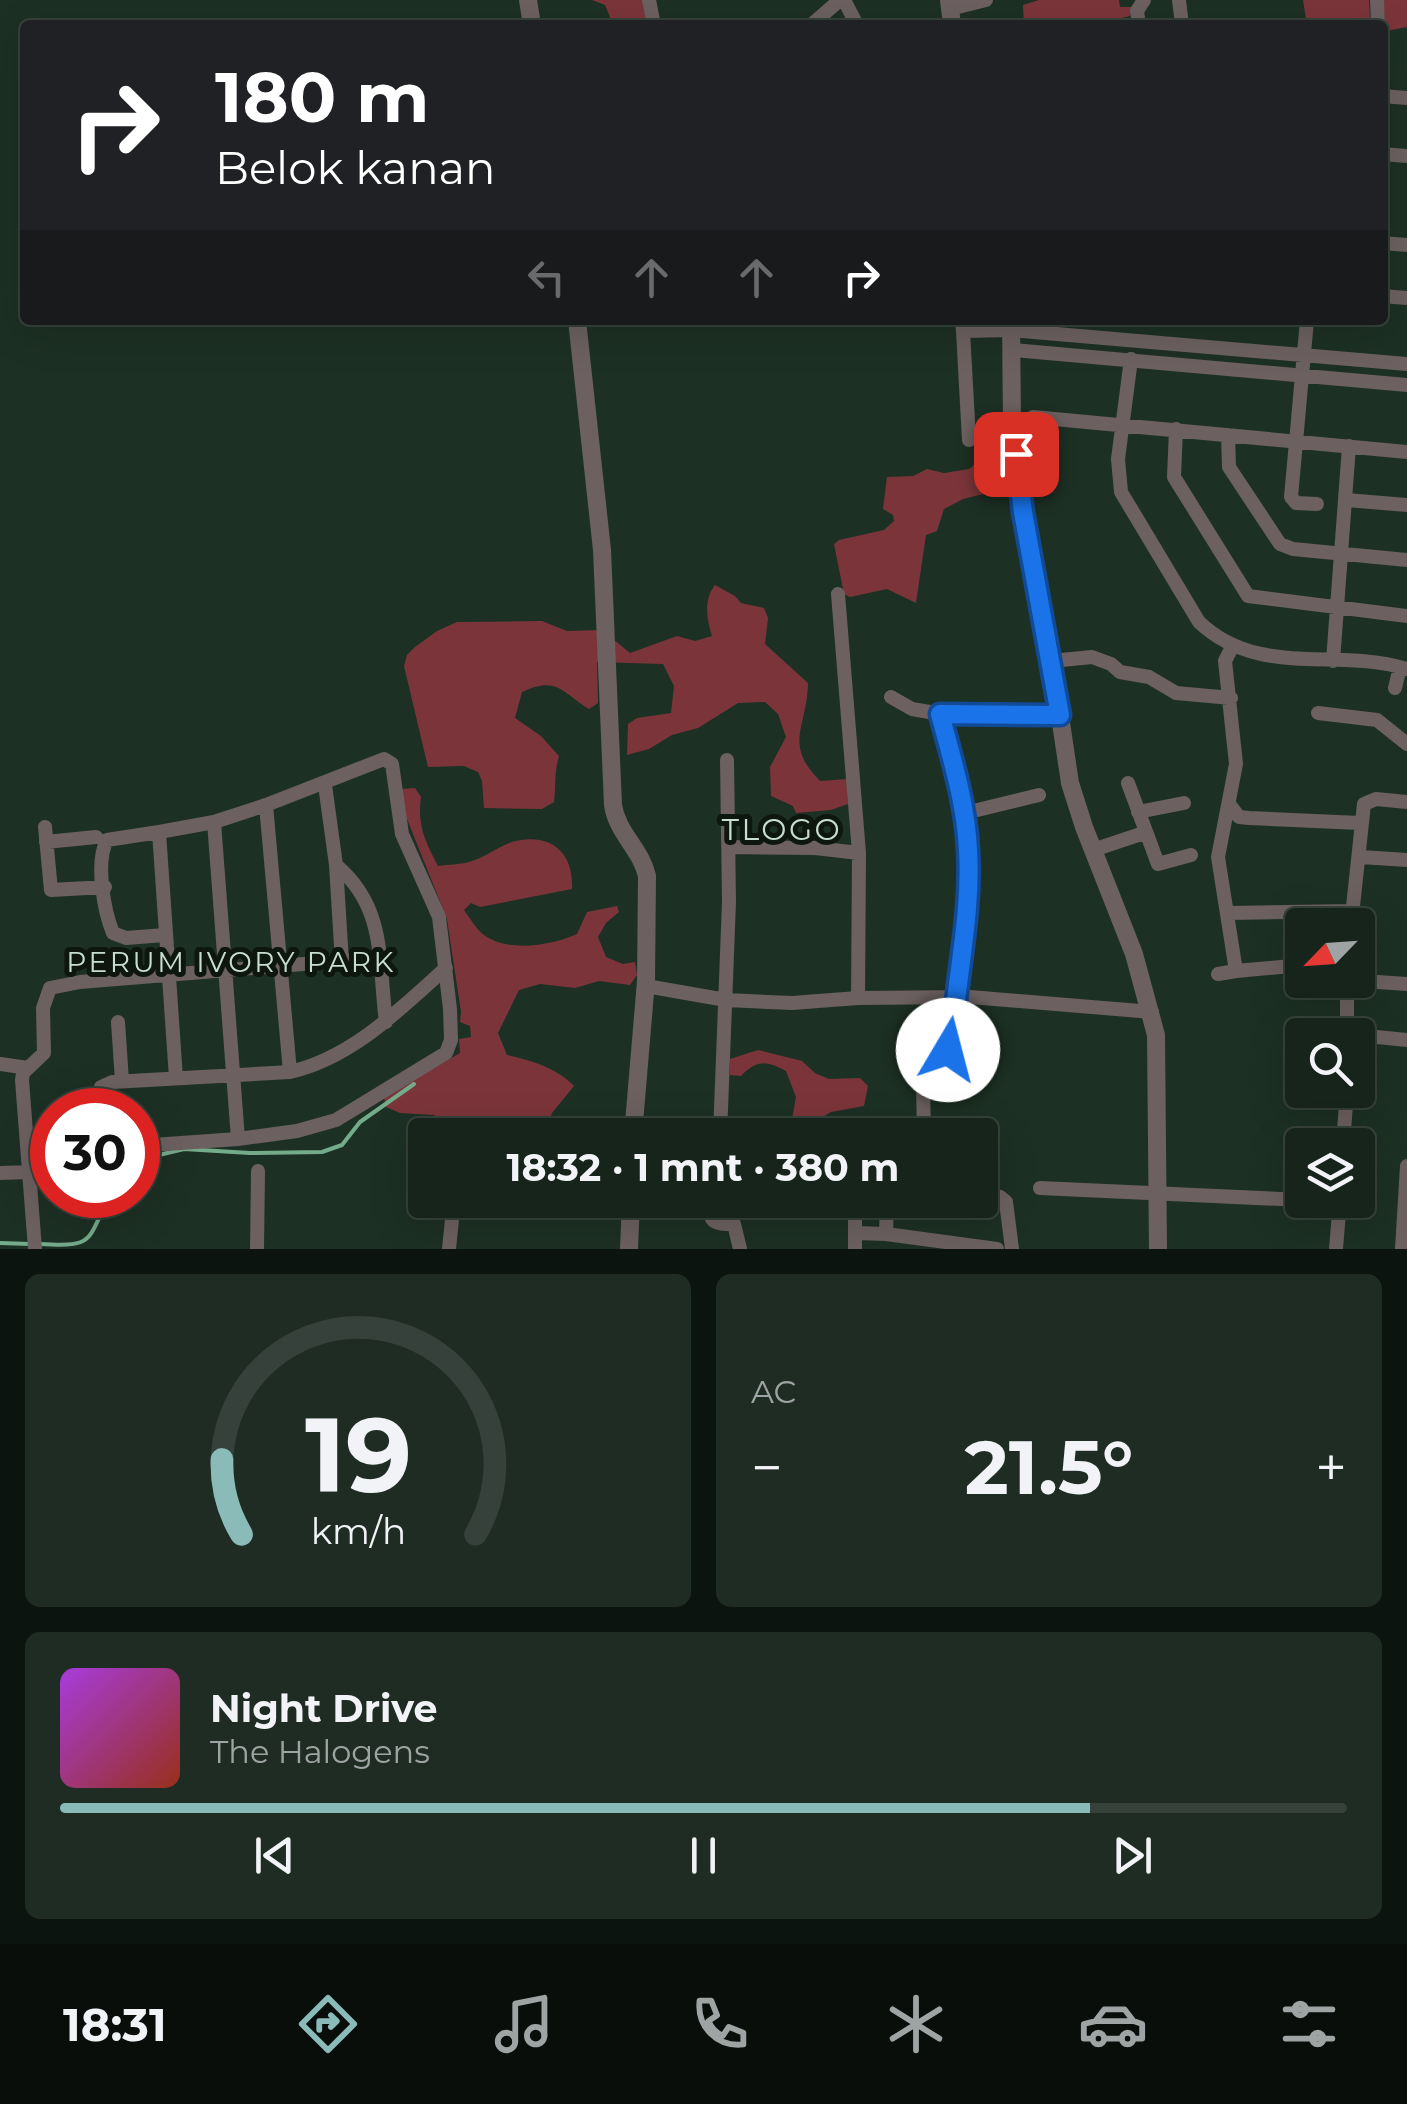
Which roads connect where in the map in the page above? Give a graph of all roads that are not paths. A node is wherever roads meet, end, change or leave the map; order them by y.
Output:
1 (842, 0) edge
2 (986, 0) edge
3 (950, 12) edge
4 (817, 20) edge
5 (578, 325) edge
6 (1011, 325) edge
7 (1307, 325) edge
8 (962, 326) edge
9 (1012, 350) junction
10 (1305, 354) junction
11 (1131, 359) junction
12 (1407, 364) edge
13 (1303, 374) junction
14 (1407, 385) edge
15 (1033, 416) dead end
16 (1121, 424) junction
17 (1176, 429) junction
18 (1228, 435) junction
19 (969, 440) dead end
20 (1294, 442) junction
21 (1349, 446) junction
22 (1407, 452) edge
23 (1346, 500) junction
24 (1316, 504) dead end
25 (1407, 505) edge
26 (1340, 554) junction
27 (1407, 560) edge
28 (838, 594) dead end
29 (1336, 608) junction
30 (1407, 616) edge
31 (1233, 645) junction
32 (1052, 661) junction
33 (1334, 661) junction
34 (1404, 668) edge
35 (1395, 688) dead end
36 (891, 696) dead end
37 (1230, 698) junction
38 (1318, 713) dead end
39 (940, 714) junction
40 (1060, 715) junction
41 (1407, 744) edge
42 (727, 760) dead end
43 (1128, 783) dead end
44 (325, 785) junction
45 (1039, 795) dead end
46 (1407, 802) edge
47 (1184, 803) dead end
48 (1229, 804) junction
49 (266, 806) junction
50 (1138, 812) junction
51 (965, 813) junction
52 (214, 822) junction
53 (1360, 823) junction
54 (159, 832) junction
55 (1144, 833) junction
56 (96, 838) dead end
57 (728, 847) junction
58 (1093, 850) junction
59 (858, 853) junction
60 (1192, 855) dead end
61 (1361, 856) junction
62 (1407, 860) edge
63 (336, 865) junction
64 (105, 887) junction
65 (1353, 908) edge
66 (1229, 913) junction
67 (1285, 915) edge
68 (166, 935) junction
69 (378, 958) junction
70 (342, 962) junction
71 (1285, 966) edge
72 (280, 968) junction
73 (446, 968) junction
74 (1236, 970) junction
75 (226, 971) junction
76 (1218, 974) dead end
77 (168, 977) junction
78 (1375, 982) edge
79 (1407, 984) edge
80 (646, 986) junction
81 (955, 997) junction
82 (858, 998) junction
83 (726, 1000) junction
84 (1152, 1012) junction
85 (118, 1022) dead end
86 (386, 1022) junction
87 (1375, 1037) edge
88 (1407, 1040) edge
89 (0, 1064) edge
90 (28, 1068) junction
91 (290, 1072) junction
92 (232, 1075) junction
93 (176, 1078) junction
94 (122, 1081) junction
95 (101, 1088) edge
96 (634, 1118) edge
97 (721, 1118) edge
98 (924, 1118) edge
99 (238, 1139) junction
100 (160, 1144) edge
101 (1407, 1166) edge
102 (258, 1171) dead end
103 (29, 1172) junction
104 (0, 1173) edge
105 (1040, 1188) dead end
106 (1159, 1192) junction
107 (998, 1197) edge
108 (1285, 1199) edge
109 (1406, 1200) edge
110 (452, 1218) edge
111 (631, 1218) edge
112 (710, 1218) edge
113 (886, 1218) edge
114 (1339, 1218) edge
115 (886, 1234) junction
116 (855, 1241) edge
117 (35, 1244) edge
118 (964, 1247) edge
119 (257, 1249) edge
120 (449, 1249) edge
121 (630, 1249) edge
122 (740, 1249) edge
123 (997, 1249) edge
124 (1012, 1249) edge
125 (1158, 1249) edge
126 (1336, 1249) edge
127 (1402, 1249) edge

1 - 4 street
2 - 3 street
5 - 80 street
6 - 8 street
6 - 9 street
6 - 10 street
7 - 10 street
8 - 19 street
9 - 11 street
9 - 32 street
10 - 12 street
10 - 13 street
11 - 13 street
11 - 16 street
13 - 14 street
13 - 20 street
15 - 16 street
16 - 17 street
16 - 31 street
17 - 18 street
17 - 29 street
18 - 20 street
18 - 26 street
20 - 21 street
20 - 24 street
21 - 22 street
21 - 23 street
23 - 25 street
23 - 26 street
26 - 27 street
26 - 29 street
28 - 59 street
29 - 30 street
29 - 33 street
31 - 33 street
31 - 37 street
32 - 37 street
32 - 40 street
33 - 34 street
34 - 35 street
36 - 39 street
37 - 48 street
38 - 41 street
39 - 40 street
39 - 51 street
40 - 58 street
42 - 57 street
43 - 50 street
44 - 49 street
44 - 63 street
44 - 73 street
45 - 51 street
46 - 53 street
47 - 50 street
48 - 53 street
48 - 66 street
49 - 52 street
49 - 72 street
50 - 55 street
51 - 81 street
52 - 54 street
52 - 75 street
53 - 61 street
54 - 64 street
54 - 68 street
55 - 58 street
55 - 60 street
56 - 64 street
57 - 59 street
57 - 83 street
58 - 84 street
59 - 82 street
61 - 62 street
61 - 65 street
63 - 69 street
63 - 70 street
64 - 68 street
66 - 67 street
66 - 74 street
68 - 77 street
69 - 70 street
69 - 86 street
70 - 72 street
71 - 74 street
72 - 75 street
72 - 91 street
73 - 86 street
73 - 99 street
74 - 76 street
75 - 77 street
75 - 92 street
77 - 90 street
77 - 93 street
78 - 79 street
80 - 83 street
80 - 96 street
81 - 82 street
81 - 84 street
81 - 98 street
82 - 83 street
83 - 97 street
84 - 106 street
85 - 94 street
86 - 91 street
87 - 88 street
89 - 90 street
90 - 103 street
91 - 92 street
92 - 93 street
92 - 99 street
93 - 94 street
94 - 95 street
99 - 100 street
101 - 109 street
102 - 119 street
103 - 104 street
103 - 117 street
105 - 106 street
106 - 108 street
106 - 125 street
107 - 124 street
109 - 127 street
110 - 120 street
111 - 121 street
112 - 122 street
113 - 115 street
114 - 126 street
115 - 116 street
115 - 118 street
118 - 123 street

